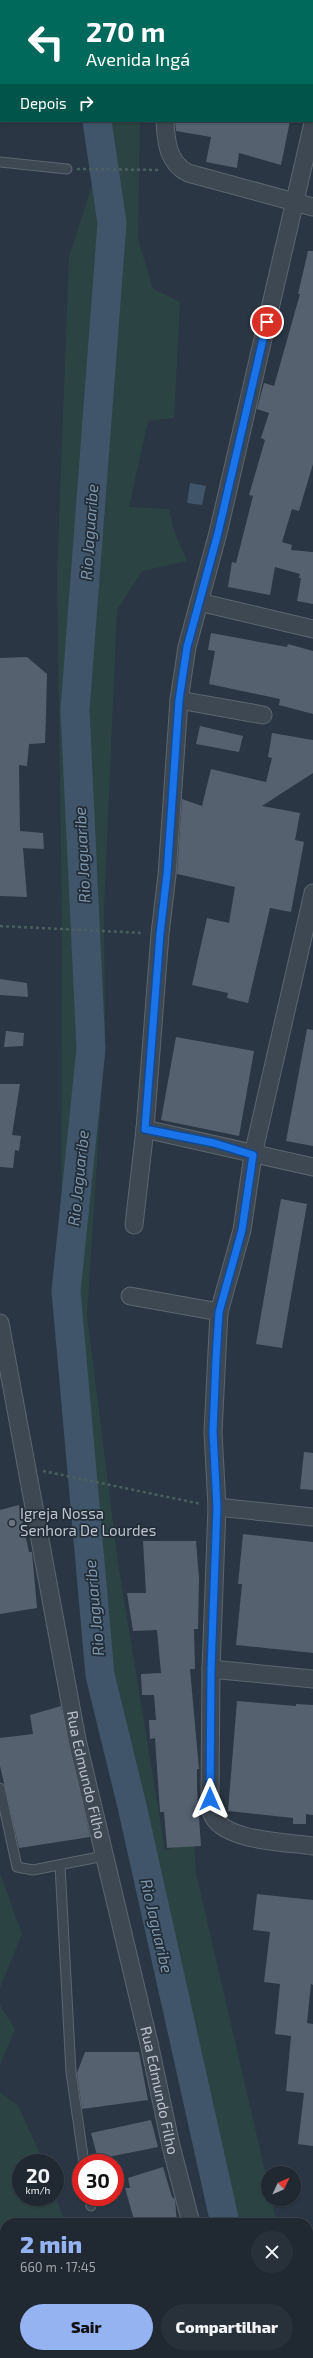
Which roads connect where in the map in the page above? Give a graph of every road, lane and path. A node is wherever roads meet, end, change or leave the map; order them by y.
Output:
1 (165, 122) edge
2 (313, 123) edge
3 (0, 162) edge
4 (67, 169) joint
5 (144, 170) dead end
6 (295, 201) junction
7 (313, 207) edge
8 (199, 602) junction
9 (313, 629) edge
10 (179, 700) junction
11 (263, 715) dead end
12 (313, 893) edge
13 (0, 926) edge
14 (160, 934) junction
15 (145, 1129) junction
16 (253, 1155) junction
17 (313, 1167) edge
18 (134, 1225) dead end
19 (130, 1296) dead end
20 (219, 1312) junction
21 (0, 1323) edge
22 (52, 1473) dead end
23 (217, 1507) junction
24 (313, 1517) edge
25 (211, 1669) junction
26 (313, 1679) edge
27 (0, 1788) edge
28 (313, 1846) edge
29 (104, 1856) junction
30 (60, 1865) junction
31 (83, 2154) edge
32 (190, 2218) edge

1 - 6 street
2 - 6 street
3 - 4 lane
4 - 5 path
6 - 7 street
6 - 8 street
8 - 9 street
8 - 10 street
10 - 11 street
10 - 14 street
12 - 16 street
13 - 14 path
14 - 15 street
15 - 16 street
15 - 18 street
16 - 17 street
16 - 20 street
19 - 20 street
20 - 23 street
21 - 29 street, Rua Edmundo Filho
22 - 23 path
23 - 24 street
23 - 25 street
25 - 26 street
25 - 28 street
27 - 30 lane
29 - 30 lane
29 - 32 street, Rua Edmundo Filho
30 - 31 lane

